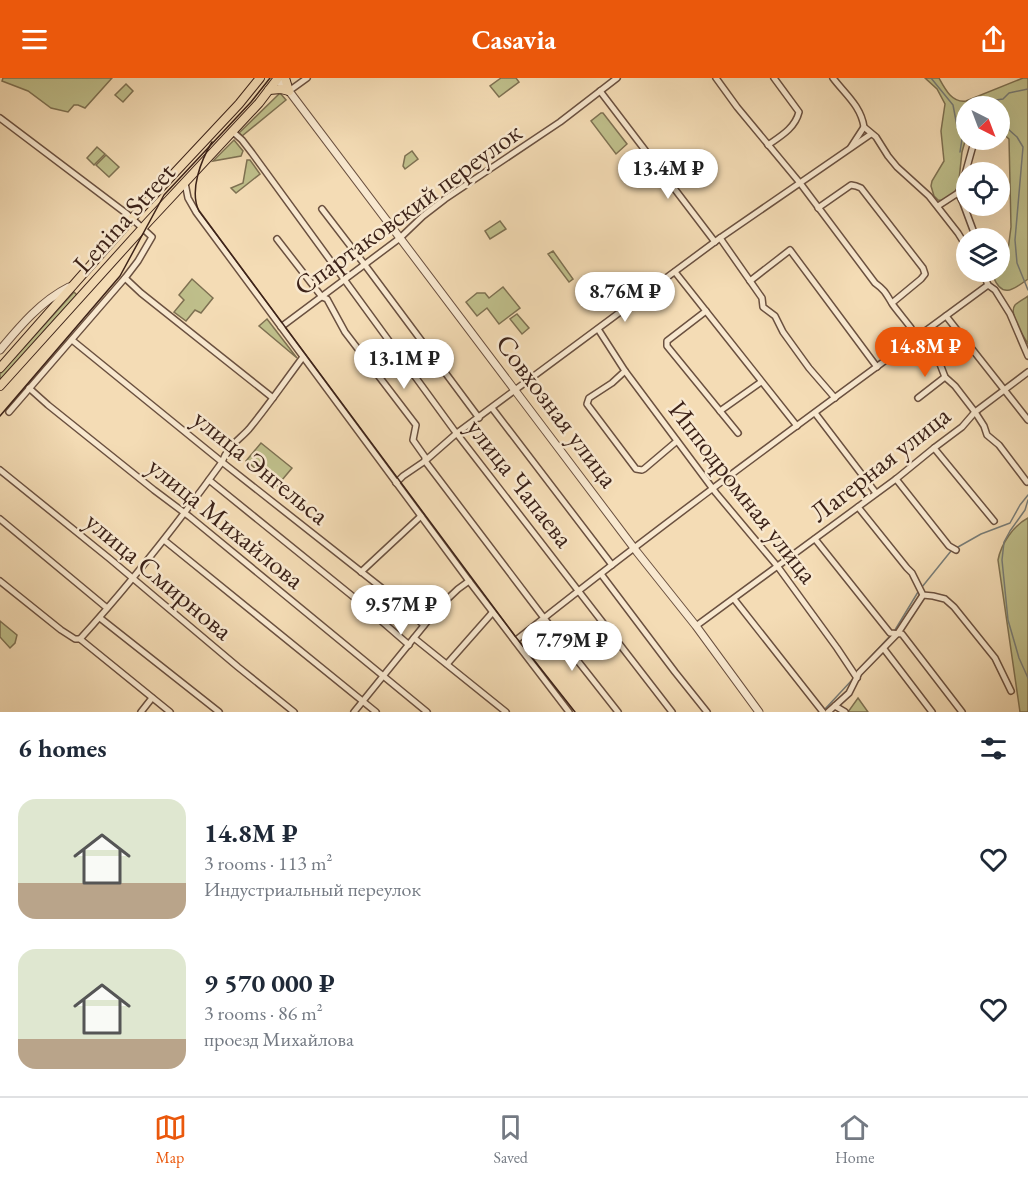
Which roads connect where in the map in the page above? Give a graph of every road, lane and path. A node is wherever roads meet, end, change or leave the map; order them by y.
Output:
1 (260, 78) edge
2 (307, 78) edge
3 (617, 78) edge
4 (716, 78) edge
5 (774, 78) edge
6 (833, 78) edge
7 (278, 79) edge
8 (269, 90) junction
9 (289, 91) junction
10 (600, 91) junction
11 (0, 118) edge
12 (864, 127) junction
13 (232, 131) junction
14 (871, 134) junction
15 (768, 145) junction
16 (850, 148) junction
17 (185, 182) junction
18 (800, 183) junction
19 (956, 194) edge
20 (938, 206) junction
21 (818, 208) junction
22 (322, 210) dead end
23 (968, 216) edge
24 (132, 219) junction
25 (142, 228) junction
26 (972, 228) edge
27 (956, 230) edge
28 (400, 238) junction
29 (277, 239) dead end
30 (718, 240) junction
31 (365, 265) junction
32 (675, 272) junction
33 (125, 278) junction
34 (345, 280) junction
35 (750, 281) junction
36 (987, 282) edge
37 (74, 285) junction
38 (988, 285) junction
39 (83, 293) junction
40 (321, 297) junction
41 (892, 303) junction
42 (706, 311) junction
43 (946, 316) junction
44 (281, 327) junction
45 (598, 329) junction
46 (916, 338) junction
47 (72, 340) junction
48 (0, 350) edge
49 (1028, 356) edge
50 (303, 357) junction
51 (877, 367) junction
52 (0, 368) edge
53 (625, 371) junction
54 (1028, 372) edge
55 (945, 377) junction
56 (761, 382) junction
57 (0, 386) edge
58 (29, 388) junction
59 (1005, 389) junction
60 (516, 390) junction
61 (273, 398) junction
62 (835, 398) junction
63 (918, 398) dead end
64 (492, 408) junction
65 (720, 411) junction
66 (9, 412) dead end
67 (975, 412) junction
68 (815, 413) junction
69 (479, 418) junction
70 (1028, 420) edge
71 (796, 426) junction
72 (457, 433) junction
73 (738, 433) dead end
74 (677, 441) junction
75 (934, 448) junction
76 (425, 460) junction
77 (222, 462) junction
78 (0, 470) edge
79 (896, 479) junction
80 (208, 480) junction
81 (1027, 482) edge
82 (396, 483) junction
83 (713, 488) junction
84 (876, 493) junction
85 (858, 507) junction
86 (185, 513) junction
87 (421, 516) junction
88 (0, 519) edge
89 (994, 521) dead end
90 (815, 539) junction
91 (164, 540) junction
92 (634, 548) junction
93 (956, 550) dead end
94 (612, 565) junction
95 (778, 567) junction
96 (361, 572) junction
97 (601, 574) junction
98 (132, 578) junction
99 (0, 581) edge
100 (469, 581) junction
101 (579, 591) junction
102 (923, 595) junction
103 (734, 599) junction
104 (107, 608) junction
105 (492, 613) junction
106 (100, 618) junction
107 (544, 618) junction
108 (424, 625) junction
109 (696, 626) junction
110 (898, 633) junction
111 (414, 638) junction
112 (80, 639) junction
113 (515, 641) junction
114 (409, 645) junction
115 (884, 649) junction
116 (447, 664) junction
117 (383, 676) junction
118 (857, 678) junction
119 (1011, 691) dead end
120 (152, 698) junction
121 (363, 701) junction
122 (835, 706) junction
123 (566, 710) edge
124 (141, 712) edge
125 (170, 712) edge
126 (219, 712) edge
127 (294, 712) edge
128 (354, 712) edge
129 (376, 712) edge
130 (428, 712) edge
131 (506, 712) edge
132 (618, 712) edge
133 (672, 712) edge
134 (707, 712) edge
135 (759, 712) edge
136 (823, 712) edge
137 (828, 712) edge
138 (845, 712) edge
139 (932, 712) edge
140 (962, 712) edge

1 - 24 main road, Lenina Street
2 - 9 street
3 - 10 street, Спартаковский переулок
4 - 15 street
5 - 15 street
6 - 12 street
7 - 8 main road, Lenina Street
7 - 9 main road
8 - 9 main road
8 - 13 main road, Lenina Street
9 - 28 street, Совхозная улица
10 - 28 street, Спартаковский переулок
10 - 30 street
11 - 24 street
12 - 14 street
12 - 16 street
13 - 17 main road, Lenina Street
13 - 34 street, улица Чапаева
14 - 16 street
14 - 20 street
15 - 18 street
16 - 18 street
17 - 25 main road, Lenina Street
17 - 44 street
18 - 21 street
18 - 30 street
19 - 20 street
20 - 27 street
21 - 41 street
21 - 41 street
22 - 31 street
23 - 26 street
24 - 25 street
24 - 37 main road, Lenina Street
25 - 33 street
25 - 39 main road, Lenina Street
28 - 31 street, Спартаковский переулок
28 - 60 street, Совхозная улица
29 - 40 street
30 - 32 street
30 - 35 street
31 - 34 street, Спартаковский переулок
31 - 69 street
32 - 42 street
32 - 45 street
33 - 47 street
33 - 61 street
34 - 40 street, Спартаковский переулок
34 - 72 street, улица Чапаева
35 - 51 street
35 - 62 street
36 - 38 street
37 - 39 main road
37 - 48 street
37 - 52 main road, Lenina Street
38 - 43 street
38 - 49 street
39 - 57 main road, Lenina Street
40 - 44 street, Спартаковский переулок
40 - 76 street
41 - 46 street
42 - 56 street
42 - 65 street
43 - 46 street
43 - 59 street
44 - 50 street
45 - 53 street, Ипподромная улица
45 - 60 street
46 - 51 street
46 - 55 street
47 - 58 street
47 - 77 street, улица Энгельса
50 - 61 street
50 - 82 street
51 - 62 street
53 - 74 street, Ипподромная улица
53 - 74 street
54 - 59 street, Лагерная улица
55 - 63 street
55 - 67 street
56 - 65 street
56 - 71 street
58 - 66 street
58 - 86 street, улица Михайлова
59 - 67 street, Лагерная улица
59 - 70 street
60 - 64 street
60 - 92 street, Совхозная улица
61 - 77 street
62 - 68 street
64 - 69 street
64 - 94 street
65 - 73 street
67 - 75 street, Лагерная улица
67 - 81 street
68 - 71 street
68 - 84 street
69 - 72 street
71 - 83 street
72 - 76 street
72 - 101 street, улица Чапаева
74 - 83 street, Ипподромная улица
75 - 79 street, Лагерная улица
75 - 89 street
76 - 82 street
76 - 107 street
77 - 80 street
77 - 96 street, улица Энгельса
78 - 98 street, улица Смирнова
79 - 84 street, Лагерная улица
79 - 93 street
80 - 86 street
80 - 114 street
82 - 87 street
83 - 92 street
83 - 95 street, Ипподромная улица
84 - 85 street, Лагерная улица
85 - 90 street, Лагерная улица
85 - 102 street
86 - 91 street
86 - 117 street, улица Михайлова
87 - 96 street
87 - 100 street
88 - 104 street
90 - 95 street, Лагерная улица
90 - 110 street
91 - 98 street
91 - 121 street
92 - 94 street
92 - 109 street, Совхозная улица
94 - 97 street
95 - 103 street, Лагерная улица
95 - 118 street, Ипподромная улица
96 - 108 street, улица Энгельса
97 - 101 street
97 - 134 street
98 - 104 street
98 - 127 street, улица Смирнова
99 - 112 street
100 - 105 street
100 - 108 street
101 - 107 street
101 - 133 street, улица Чапаева
102 - 110 street
102 - 119 street
103 - 109 street, Лагерная улица
103 - 136 street
104 - 106 street
105 - 113 street
105 - 116 street
106 - 112 street
106 - 126 street
107 - 113 street
107 - 132 street
108 - 111 street
109 - 135 street, Совхозная улица
110 - 115 street
110 - 140 street
111 - 114 street
111 - 116 street
112 - 120 street
113 - 123 street
114 - 117 street
115 - 118 street
115 - 139 street
116 - 131 street
117 - 121 street
117 - 130 street, улица Михайлова
118 - 122 street
120 - 124 street
120 - 125 street
121 - 128 street
121 - 129 street
122 - 137 street
122 - 138 street

